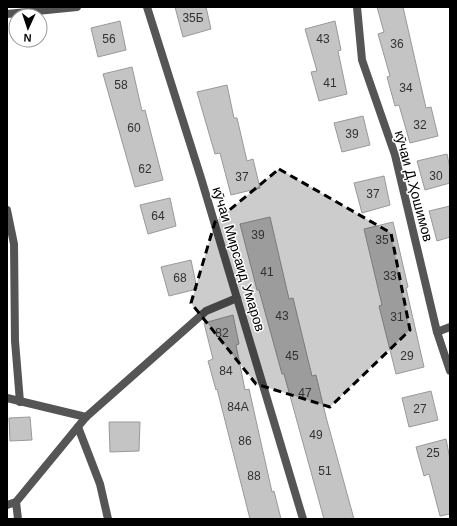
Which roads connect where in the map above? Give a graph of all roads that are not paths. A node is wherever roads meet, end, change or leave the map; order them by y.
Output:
1 (77, 7) edge
2 (147, 7) edge
3 (357, 7) edge
4 (7, 14) edge
5 (7, 210) edge
6 (237, 298) junction
7 (450, 327) edge
8 (437, 332) junction
9 (450, 370) edge
10 (7, 398) edge
11 (20, 402) junction
12 (86, 417) junction
13 (78, 427) junction
14 (16, 502) junction
15 (7, 505) edge
16 (18, 519) edge
17 (108, 519) edge
18 (302, 519) edge

1 - 4 street
2 - 6 street, кӯчаи Мирсаид Умаров
3 - 8 street, кӯчаи Д.Ҳошимов
5 - 11 street
6 - 12 street
6 - 18 street, кӯчаи Мирсаид Умаров
7 - 8 street
8 - 9 street, кӯчаи Д.Ҳошимов
10 - 11 street
11 - 12 street
12 - 13 street
13 - 14 street
13 - 17 street
14 - 15 street
14 - 16 street

